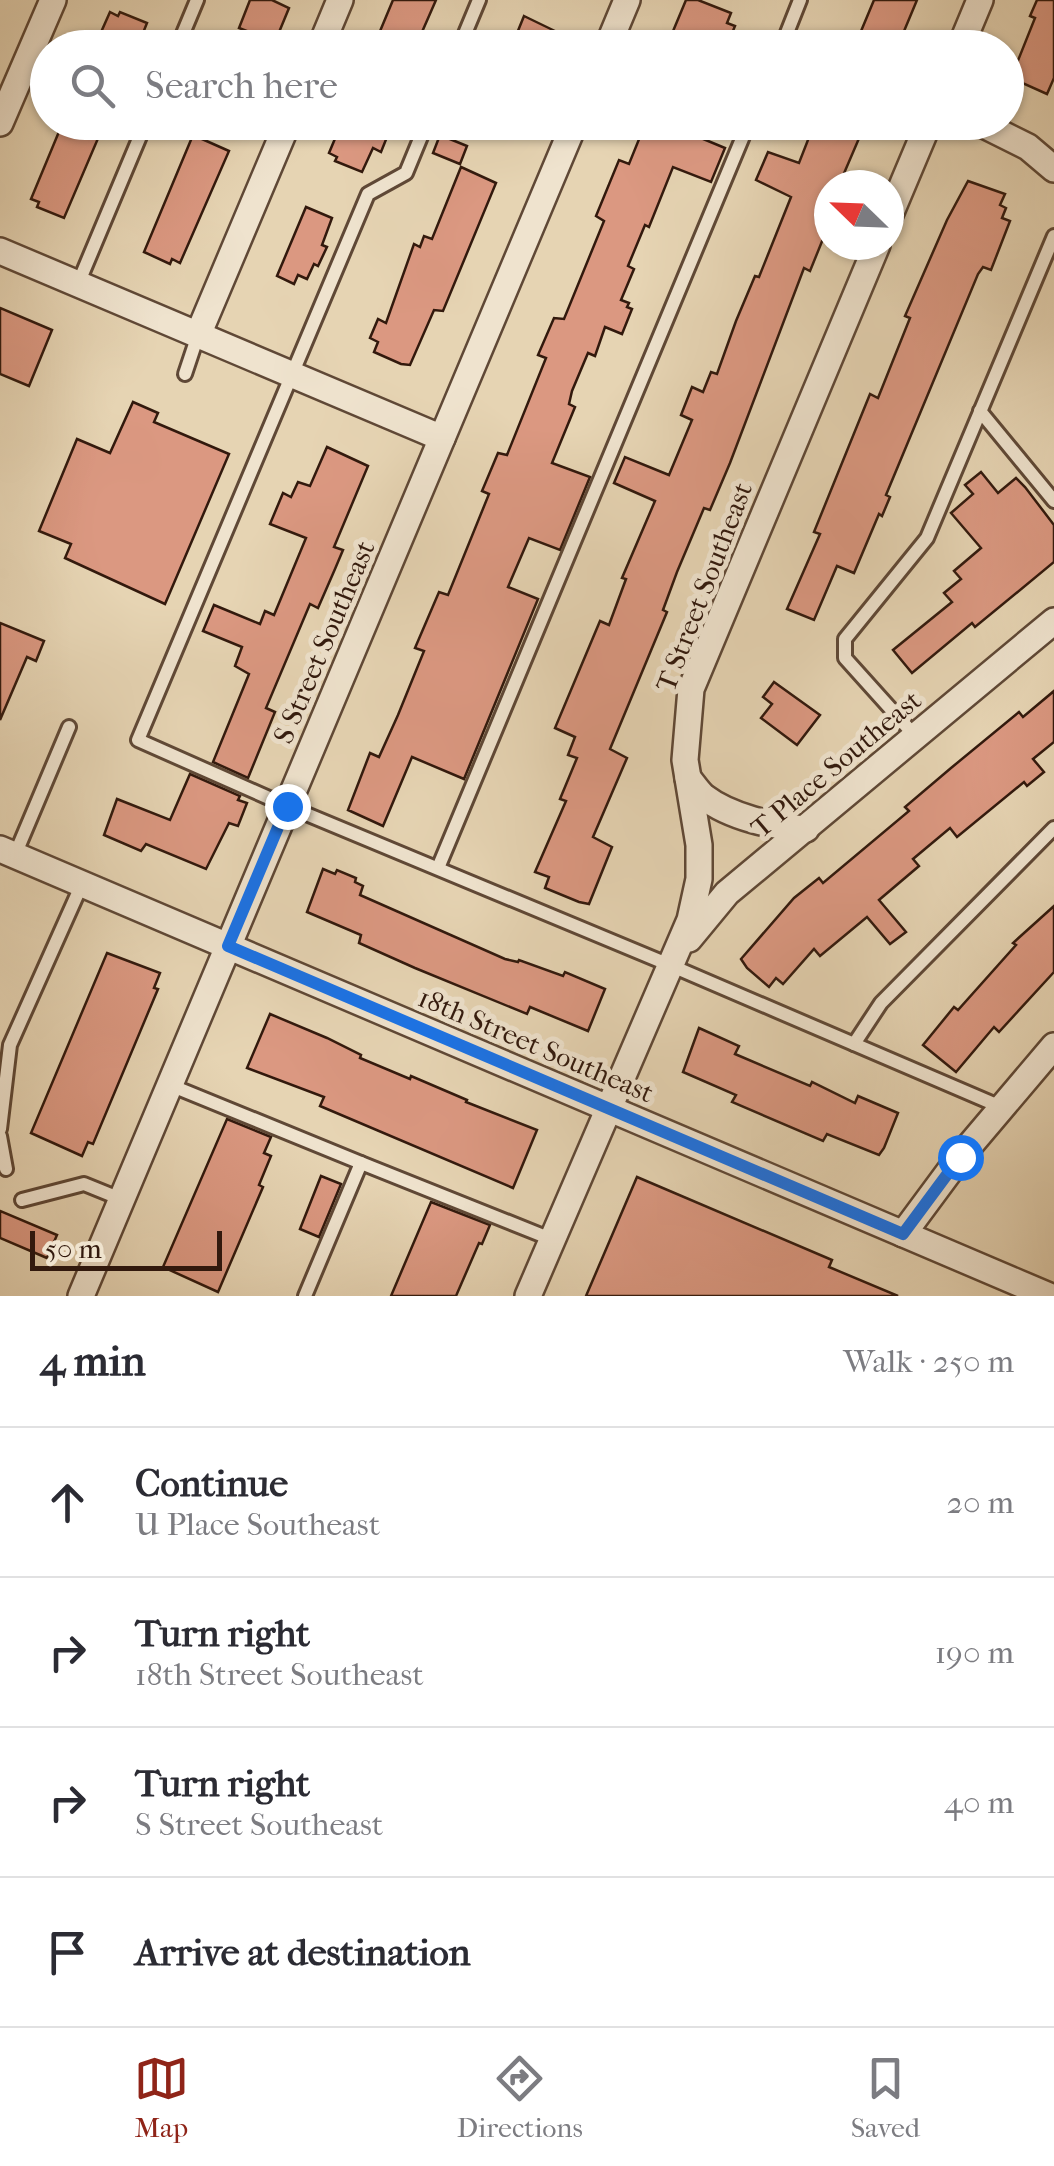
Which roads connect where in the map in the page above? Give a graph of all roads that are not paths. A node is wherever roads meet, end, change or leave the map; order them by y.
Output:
1 (52, 0) edge
2 (197, 0) edge
3 (340, 0) edge
4 (479, 0) edge
5 (627, 0) edge
6 (800, 0) edge
7 (980, 0) edge
8 (39, 30) edge
9 (184, 30) edge
10 (328, 30) edge
11 (466, 30) edge
12 (614, 30) edge
13 (788, 30) edge
14 (968, 30) edge
15 (30, 52) edge
16 (0, 123) edge
17 (138, 140) edge
18 (280, 140) edge
19 (420, 140) edge
20 (568, 140) edge
21 (741, 140) edge
22 (922, 140) edge
23 (1014, 140) edge
24 (1053, 166) edge
25 (904, 182) edge
26 (1054, 236) edge
27 (0, 251) edge
28 (871, 260) edge
29 (78, 284) junction
30 (198, 335) junction
31 (185, 374) dead end
32 (293, 375) junction
33 (980, 411) junction
34 (442, 438) junction
35 (1054, 501) edge
36 (1054, 621) edge
37 (69, 728) dead end
38 (916, 737) junction
39 (688, 778) junction
40 (287, 806) junction
41 (1054, 828) edge
42 (806, 829) junction
43 (8, 852) edge
44 (438, 868) junction
45 (82, 884) junction
46 (228, 946) junction
47 (672, 966) junction
48 (854, 1044) junction
49 (1054, 1046) edge
50 (170, 1084) junction
51 (1001, 1107) junction
52 (609, 1108) junction
53 (0, 1132) edge
54 (361, 1163) junction
55 (6, 1168) dead end
56 (122, 1199) junction
57 (22, 1200) dead end
58 (903, 1234) junction
59 (551, 1239) junction
60 (1041, 1294) edge
61 (81, 1296) edge
62 (304, 1296) edge
63 (528, 1296) edge

1 - 8 street
2 - 9 lane
3 - 10 street
4 - 11 lane
5 - 12 street
6 - 13 lane
7 - 14 street
15 - 16 street
17 - 29 lane
18 - 30 street
19 - 32 lane
20 - 34 street, S Street Southeast
21 - 44 lane
22 - 25 street
23 - 24 street
26 - 33 lane
27 - 29 street
28 - 39 street, T Street Southeast
29 - 30 street
30 - 31 lane
30 - 32 street
32 - 34 street
32 - 40 lane
33 - 35 lane
33 - 38 lane
34 - 40 street, S Street Southeast
36 - 38 street, T Place Southeast
37 - 43 lane
38 - 42 street, T Place Southeast
39 - 42 street
39 - 47 street, T Street Southeast
40 - 44 lane
40 - 46 street, S Street Southeast
41 - 48 lane
42 - 47 street, T Place Southeast
43 - 45 street, 18th Street Southeast
44 - 47 lane
45 - 46 street, 18th Street Southeast
45 - 53 lane
46 - 50 street, S Street Southeast
46 - 52 street, 18th Street Southeast
47 - 48 lane
47 - 52 street, T Street Southeast
48 - 51 lane
49 - 51 street
50 - 54 lane
50 - 56 street, S Street Southeast
51 - 58 street
52 - 58 street, 18th Street Southeast
52 - 59 street, T Street Southeast
53 - 55 lane
54 - 59 lane
54 - 62 lane
56 - 57 lane
56 - 61 street, S Street Southeast
58 - 60 street, 18th Street Southeast
59 - 63 street, T Street Southeast

